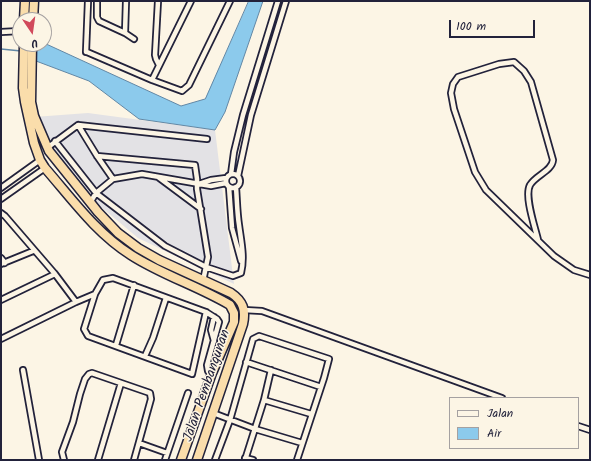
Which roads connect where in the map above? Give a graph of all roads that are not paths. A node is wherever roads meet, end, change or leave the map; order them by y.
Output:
1 (25, 1) edge
2 (34, 1) edge
3 (88, 1) edge
4 (97, 1) edge
5 (126, 1) edge
6 (158, 1) edge
7 (191, 1) edge
8 (230, 1) edge
9 (278, 1) edge
10 (286, 1) edge
11 (24, 12) edge
12 (33, 12) edge
13 (12, 31) edge
14 (1, 32) edge
15 (125, 33) junction
16 (134, 39) dead end
17 (28, 52) edge
18 (28, 52) edge
19 (159, 65) junction
20 (152, 80) junction
21 (78, 125) junction
22 (207, 139) dead end
23 (55, 141) junction
24 (47, 148) junction
25 (96, 156) junction
26 (40, 160) junction
27 (46, 168) junction
28 (231, 174) junction
29 (156, 176) junction
30 (238, 176) junction
31 (113, 179) junction
32 (227, 183) junction
33 (197, 184) junction
34 (2, 185) edge
35 (236, 187) junction
36 (96, 193) junction
37 (1, 199) edge
38 (90, 203) junction
39 (201, 209) junction
40 (1, 213) edge
41 (538, 240) junction
42 (34, 250) junction
43 (1, 258) edge
44 (155, 258) junction
45 (3, 264) edge
46 (150, 266) junction
47 (206, 267) junction
48 (242, 269) junction
49 (55, 274) junction
50 (590, 275) edge
51 (203, 281) junction
52 (134, 285) junction
53 (95, 294) junction
54 (166, 298) junction
55 (1, 300) edge
56 (76, 302) junction
57 (244, 310) junction
58 (206, 312) junction
59 (1, 339) edge
60 (116, 345) junction
61 (144, 356) junction
62 (246, 362) junction
63 (23, 370) dead end
64 (211, 370) junction
65 (271, 370) junction
66 (120, 383) junction
67 (321, 387) junction
68 (188, 392) dead end
69 (499, 397) edge
70 (264, 400) junction
71 (213, 413) junction
72 (311, 414) junction
73 (230, 420) junction
74 (579, 426) edge
75 (255, 429) junction
76 (590, 430) edge
77 (139, 443) junction
78 (302, 443) junction
79 (167, 453) junction
80 (245, 459) edge
81 (39, 460) edge
82 (64, 460) edge
83 (98, 460) edge
84 (134, 460) edge
85 (165, 460) edge
86 (181, 460) edge
87 (197, 460) edge
88 (215, 460) edge
89 (253, 460) edge
90 (297, 460) edge

1 - 11 highway
2 - 12 highway
3 - 20 street
4 - 15 street
5 - 15 street
6 - 19 street
7 - 19 street
8 - 20 street
9 - 28 street
10 - 30 street
13 - 14 street
15 - 16 street
17 - 24 highway
18 - 26 highway
19 - 20 street
21 - 22 street
21 - 23 street
21 - 25 street
23 - 24 street
23 - 36 street
24 - 38 highway
25 - 31 street
25 - 33 street
26 - 27 highway
26 - 34 street
27 - 37 street
27 - 46 highway
28 - 30 street
28 - 32 street
29 - 31 street
29 - 33 street
29 - 39 street
30 - 35 street
31 - 36 street
32 - 33 street
32 - 35 street
32 - 48 street
33 - 39 street
35 - 48 street
36 - 38 street
36 - 47 street
38 - 44 highway
39 - 47 street
40 - 42 street
41 - 41 street
41 - 50 street
42 - 45 street
42 - 49 street
43 - 45 street
44 - 46 highway
44 - 51 highway
46 - 64 highway, Jalan Pembangunan
47 - 48 street
47 - 51 street
49 - 55 street
49 - 56 street
51 - 57 highway
52 - 53 street
52 - 54 street
52 - 60 street
53 - 56 street
53 - 60 street
54 - 58 street
54 - 61 street
56 - 59 street
57 - 69 street
57 - 71 highway, Jalan Pembangunan
58 - 61 street
58 - 64 street
60 - 61 street
62 - 65 street
62 - 67 street
62 - 73 street
63 - 81 street
64 - 86 highway, Jalan Pembangunan
65 - 67 street
65 - 70 street
66 - 77 street
66 - 82 street
66 - 83 street
67 - 72 street
68 - 79 street
70 - 72 street
70 - 75 street
71 - 73 street
71 - 87 highway, Jalan Pembangunan
72 - 78 street
73 - 75 street
73 - 88 street
74 - 76 street
75 - 78 street
75 - 80 street
77 - 79 street
77 - 84 street
78 - 90 street
79 - 85 street
80 - 89 street

